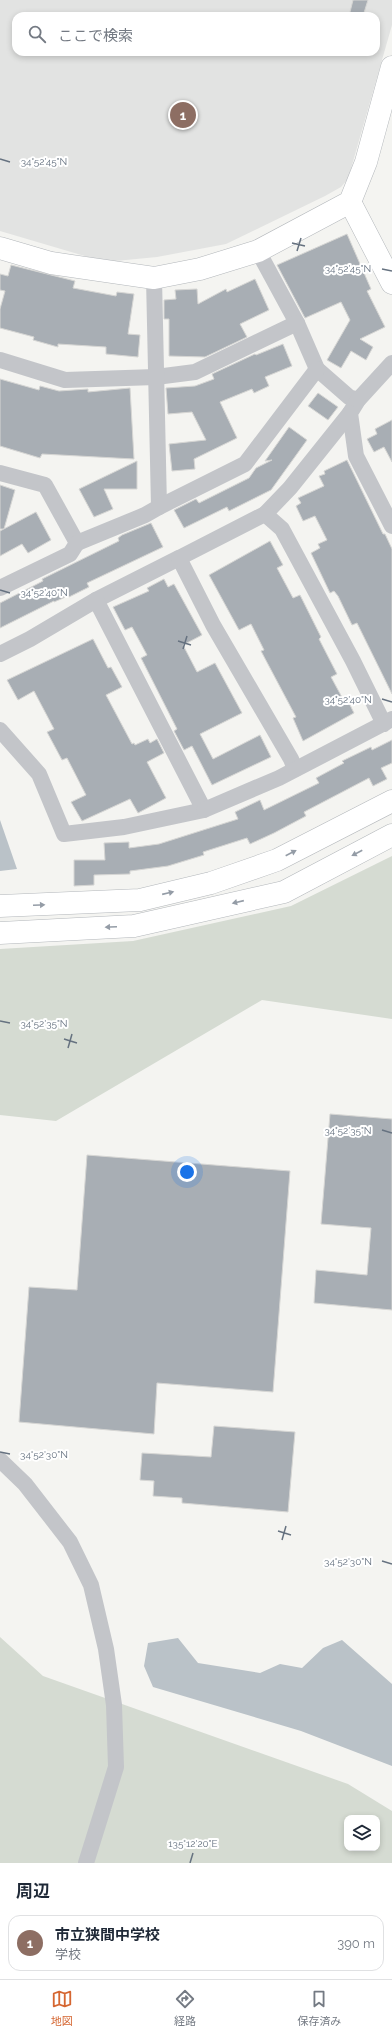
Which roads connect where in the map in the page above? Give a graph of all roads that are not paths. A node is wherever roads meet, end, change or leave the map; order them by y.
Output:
1 (392, 67) edge
2 (350, 202) junction
3 (0, 248) edge
4 (258, 250) junction
5 (154, 278) junction
6 (392, 283) edge
7 (297, 323) junction
8 (0, 360) edge
9 (392, 363) edge
10 (317, 369) junction
11 (155, 377) junction
12 (354, 407) junction
13 (0, 472) edge
14 (158, 507) junction
15 (265, 514) junction
16 (392, 526) edge
17 (77, 543) junction
18 (179, 558) junction
19 (0, 588) edge
20 (96, 600) junction
21 (0, 654) edge
22 (388, 722) edge
23 (0, 730) edge
24 (295, 769) junction
25 (392, 801) edge
26 (204, 810) junction
27 (392, 835) edge
28 (0, 906) edge
29 (0, 933) edge
30 (0, 1460) edge
31 (86, 1863) edge

1 - 2 street
2 - 4 street
2 - 6 street
3 - 5 street
4 - 5 street
4 - 7 street
5 - 11 street
7 - 10 street
7 - 11 street
8 - 11 street
9 - 12 street
10 - 12 street
10 - 14 street
11 - 14 street
12 - 15 street
12 - 16 street
13 - 17 street
14 - 17 street
15 - 18 street
15 - 22 street
17 - 19 street
18 - 20 street
18 - 24 street
20 - 21 street
20 - 26 street
22 - 24 street
23 - 26 street
24 - 26 street
28 -> 25 street
27 -> 29 street
30 - 31 street

